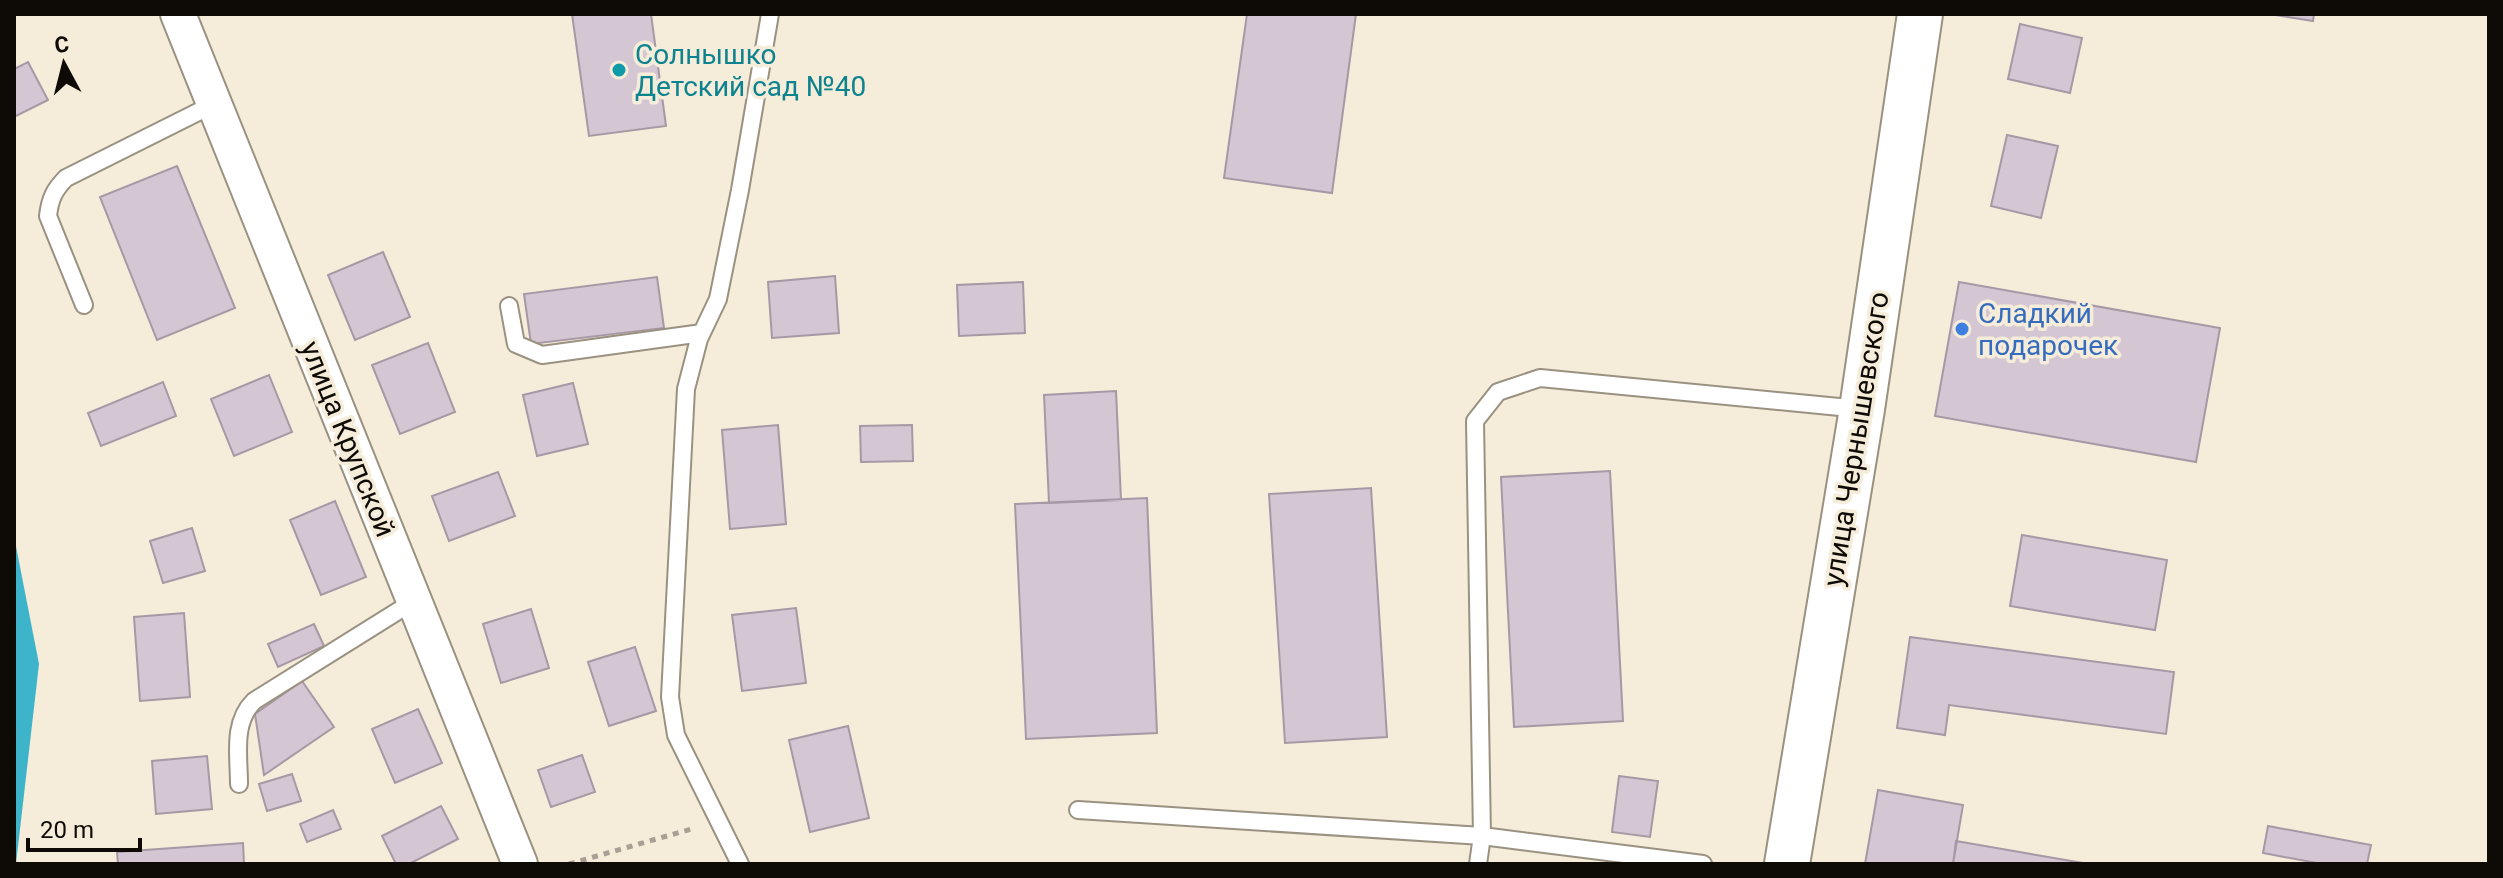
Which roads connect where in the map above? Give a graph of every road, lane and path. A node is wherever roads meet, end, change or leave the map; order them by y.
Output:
1 (178, 14) edge
2 (770, 14) edge
3 (1920, 14) edge
4 (214, 104) junction
5 (84, 305) dead end
6 (509, 306) dead end
7 (702, 333) junction
8 (1862, 409) junction
9 (414, 601) junction
10 (239, 784) dead end
11 (1078, 810) dead end
12 (718, 821) junction
13 (1482, 836) junction
14 (520, 864) edge
15 (569, 864) edge
16 (740, 864) edge
17 (1478, 864) edge
18 (1703, 864) edge
19 (1787, 864) edge

1 - 4 street, улица Крупской
2 - 7 lane
3 - 8 main road, улица Чернышевского
4 - 5 lane
4 - 9 street, улица Крупской
6 - 7 lane
7 - 12 lane
8 - 13 lane
8 - 19 main road, улица Чернышевского
9 - 10 lane
9 - 14 street, улица Крупской
11 - 13 lane
12 - 15 path
12 - 16 lane
13 - 17 lane
13 - 18 lane

